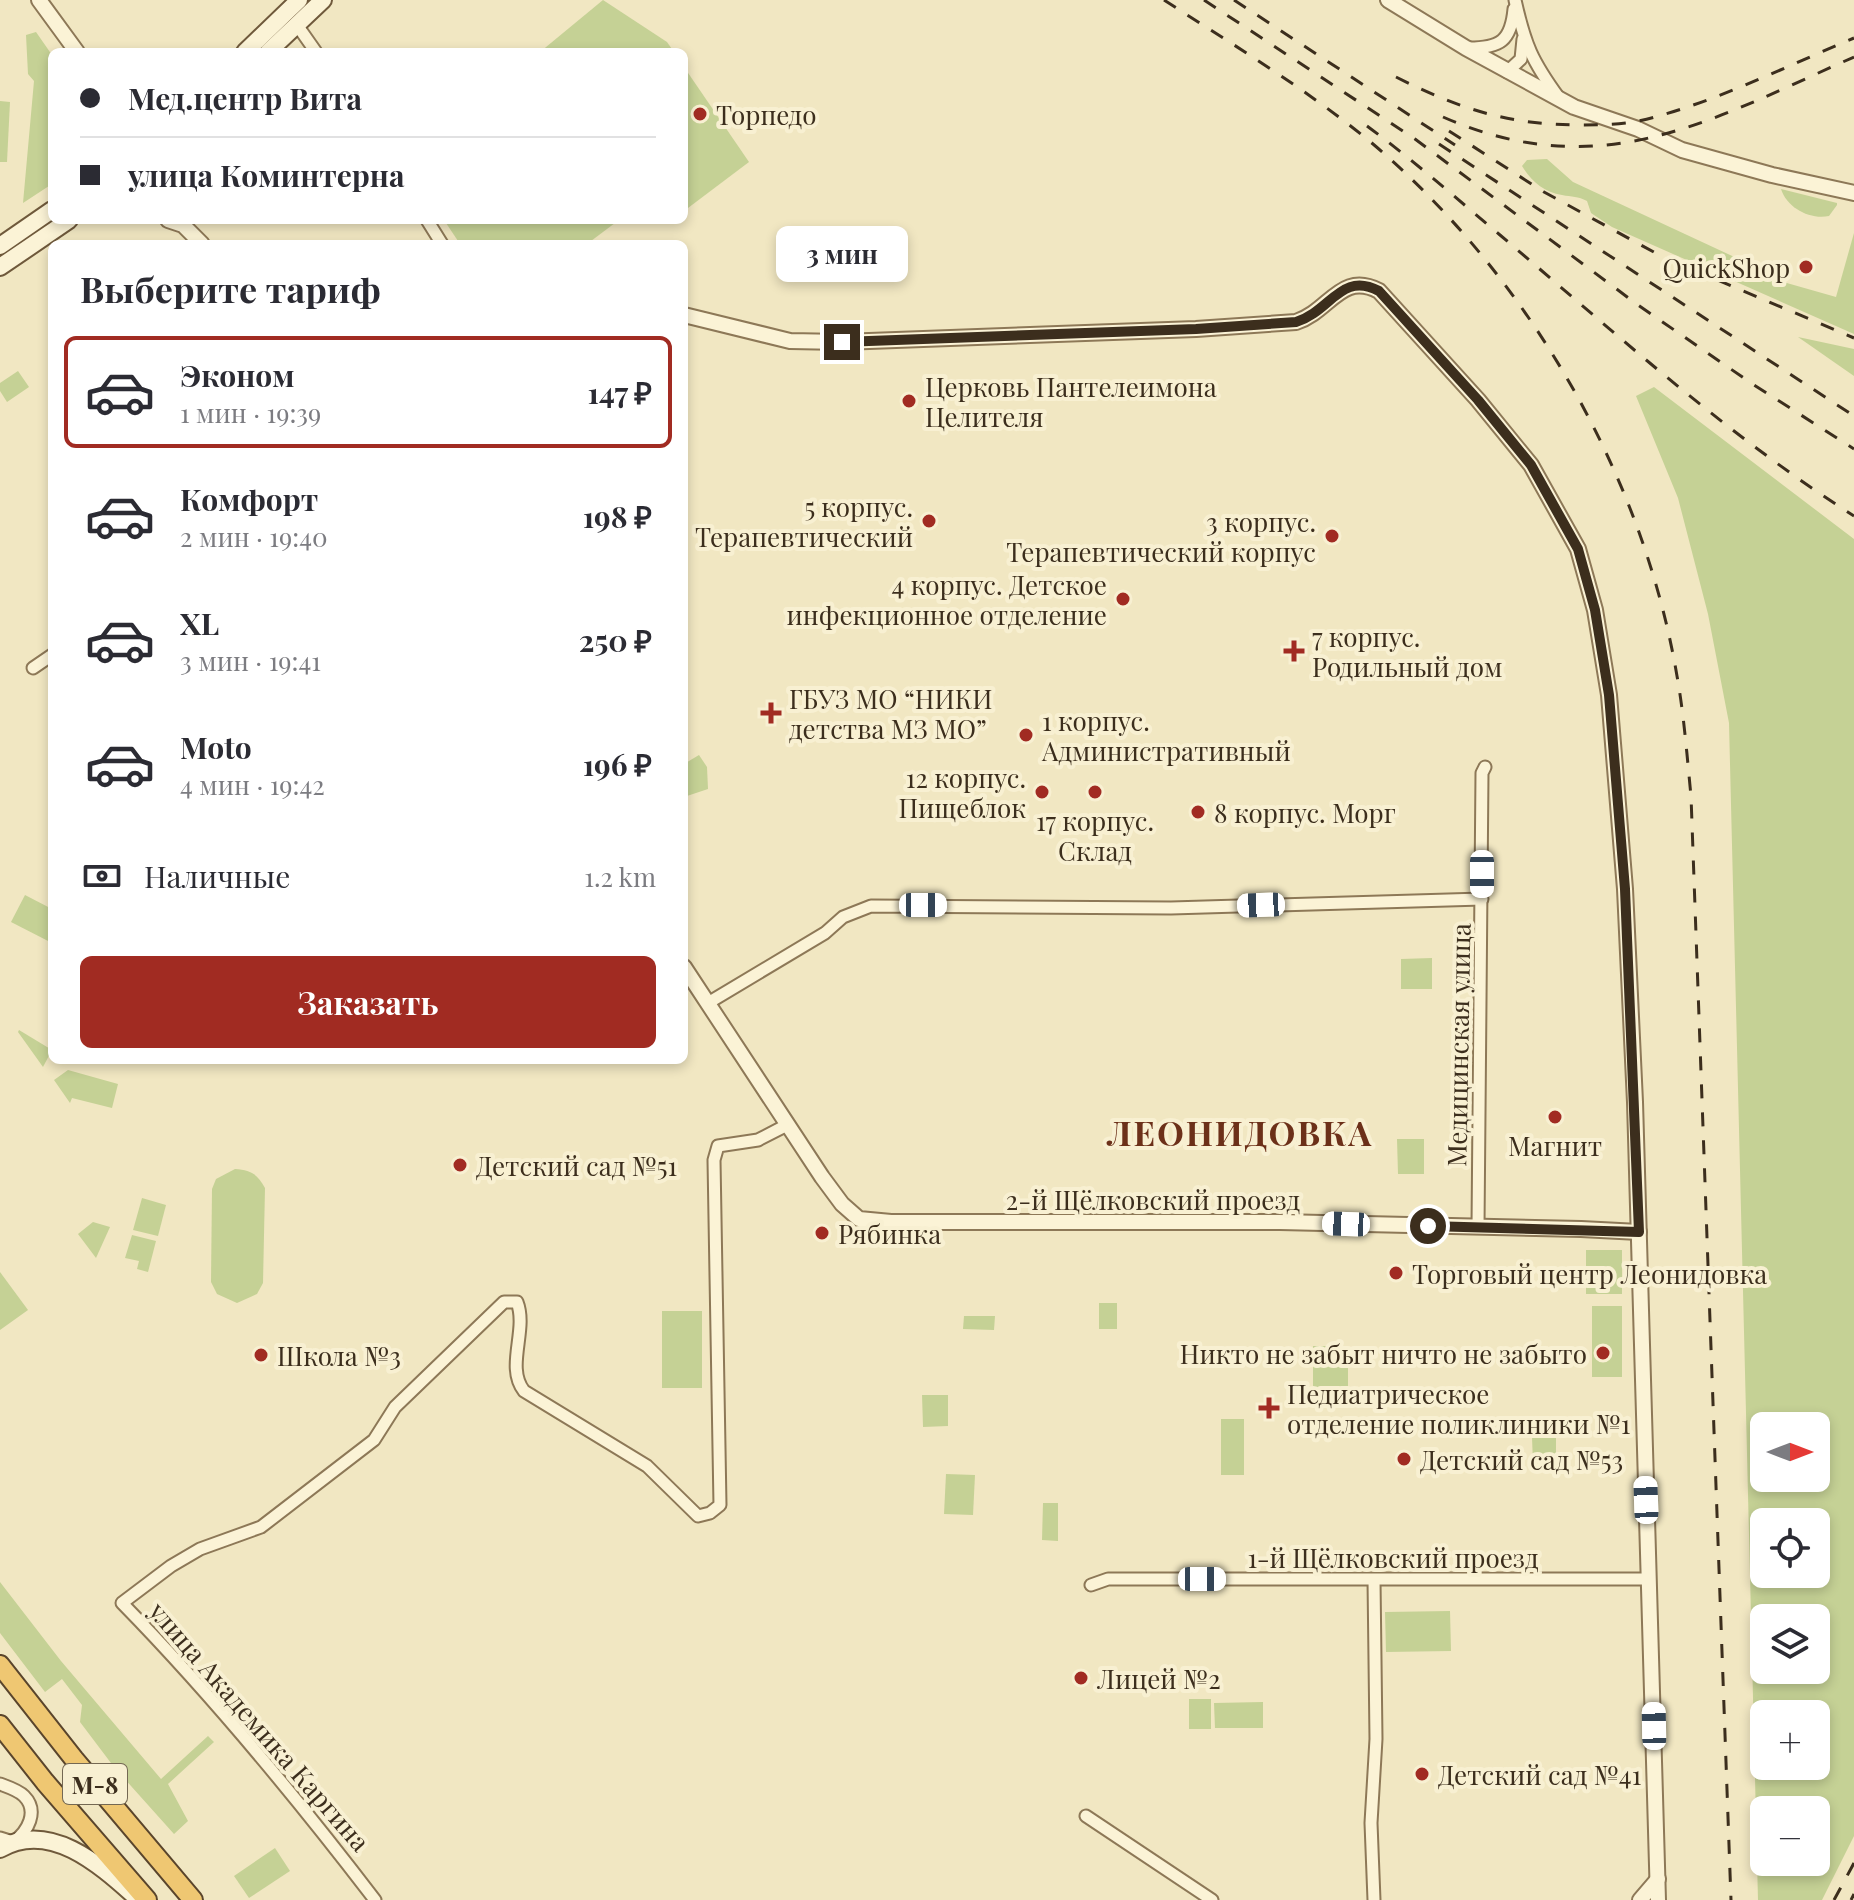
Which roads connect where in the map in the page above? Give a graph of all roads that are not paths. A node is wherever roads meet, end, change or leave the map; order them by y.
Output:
1 (39, 0) edge
2 (299, 0) edge
3 (323, 0) edge
4 (1388, 0) edge
5 (1515, 0) edge
6 (297, 25) junction
7 (1523, 37) junction
8 (74, 48) edge
9 (249, 48) edge
10 (272, 48) edge
11 (313, 48) edge
12 (1466, 48) junction
13 (1507, 72) junction
14 (1562, 102) junction
15 (1854, 193) edge
16 (48, 213) edge
17 (63, 224) edge
18 (180, 224) edge
19 (199, 240) edge
20 (0, 246) edge
21 (0, 267) edge
22 (688, 316) edge
23 (48, 658) edge
24 (33, 668) dead end
25 (1485, 767) dead end
26 (1482, 899) junction
27 (688, 973) edge
28 (708, 1003) junction
29 (787, 1125) junction
30 (1478, 1227) junction
31 (1639, 1232) junction
32 (1647, 1579) junction
33 (1374, 1580) junction
34 (1091, 1585) dead end
35 (0, 1665) edge
36 (0, 1725) edge
37 (0, 1784) edge
38 (1086, 1816) dead end
39 (4, 1843) edge
40 (1658, 1879) junction
41 (140, 1900) edge
42 (147, 1900) edge
43 (193, 1900) edge
44 (375, 1900) edge
45 (1212, 1900) edge
46 (1374, 1900) edge
47 (1640, 1900) edge
48 (1658, 1900) edge

1 - 8 street
2 - 9 main road
3 - 6 main road
4 - 12 street
5 - 7 street
5 - 12 street
6 - 10 main road
6 - 11 street
7 - 13 street
7 - 14 street
12 - 13 street
13 - 14 street
14 - 15 street
16 - 20 main road
17 - 21 main road
18 - 19 street
22 - 31 street
23 - 24 street
25 - 26 street, Медицинская улица
26 - 28 street
26 - 30 street, Медицинская улица
27 - 28 street
28 - 29 street
29 - 30 street, 2-й Щёлковский проезд
29 - 44 street, улица Академика Каргина
30 - 31 street, 2-й Щёлковский проезд
31 - 32 street
32 - 33 street, 1-й Щёлковский проезд
32 - 40 street
33 - 34 street, 1-й Щёлковский проезд
33 - 46 street
35 - 43 highway, М-8
36 - 42 highway, М-8
37 - 39 street
38 - 45 street
39 - 41 main road
40 - 47 street
40 - 48 street

